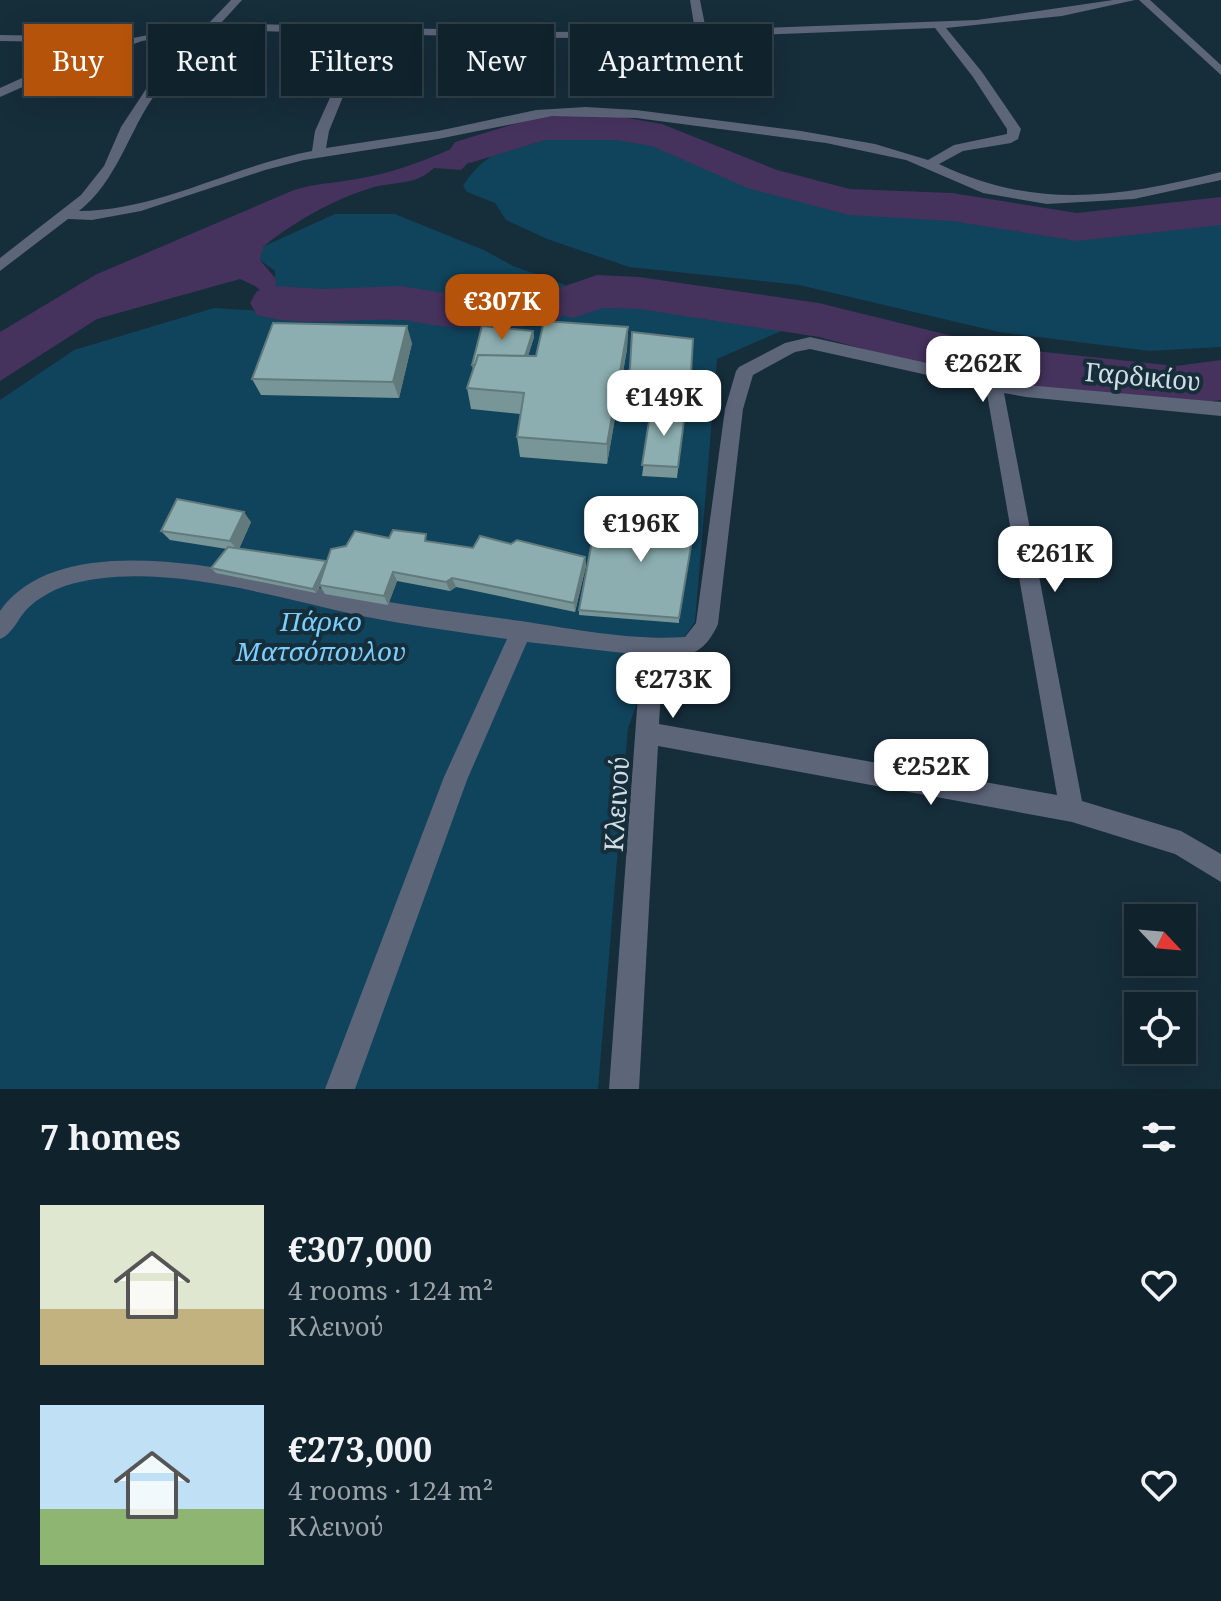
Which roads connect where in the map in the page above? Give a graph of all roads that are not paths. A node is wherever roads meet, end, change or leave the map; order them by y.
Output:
1 (237, 0) edge
2 (695, 0) edge
3 (1046, 0) edge
4 (1130, 0) edge
5 (1144, 0) edge
6 (224, 13) junction
7 (246, 13) dead end
8 (1062, 13) junction
9 (367, 17) dead end
10 (213, 24) edge
11 (699, 24) edge
12 (939, 26) junction
13 (265, 27) edge
14 (772, 32) edge
15 (562, 35) junction
16 (570, 35) edge
17 (148, 37) edge
18 (0, 38) edge
19 (140, 38) junction
20 (1221, 71) edge
21 (0, 93) edge
22 (148, 95) edge
23 (337, 96) edge
24 (319, 152) junction
25 (930, 164) junction
26 (1221, 176) edge
27 (67, 215) junction
28 (0, 266) edge
29 (994, 385) junction
30 (1221, 409) edge
31 (0, 629) edge
32 (521, 631) junction
33 (653, 645) junction
34 (649, 733) junction
35 (1072, 810) junction
36 (1221, 869) edge
37 (340, 1089) edge
38 (624, 1089) edge

1 - 6 street
2 - 11 street
3 - 8 street
4 - 8 street
5 - 20 street
6 - 7 street
6 - 10 street
6 - 19 street
8 - 12 street
9 - 15 street
12 - 14 street
12 - 25 street
13 - 15 street
15 - 16 street
17 - 19 street
18 - 19 street
19 - 21 street
22 - 27 street
23 - 24 street
24 - 25 street
24 - 27 street
25 - 26 street
27 - 28 street
29 - 30 street, Γαρδικίου
29 - 33 street, Γαρδικίου
29 - 35 street
31 - 32 street
32 - 33 street
32 - 37 street
33 - 34 street, Κλεινού
34 - 35 street
34 - 38 street, Κλεινού
35 - 36 street

